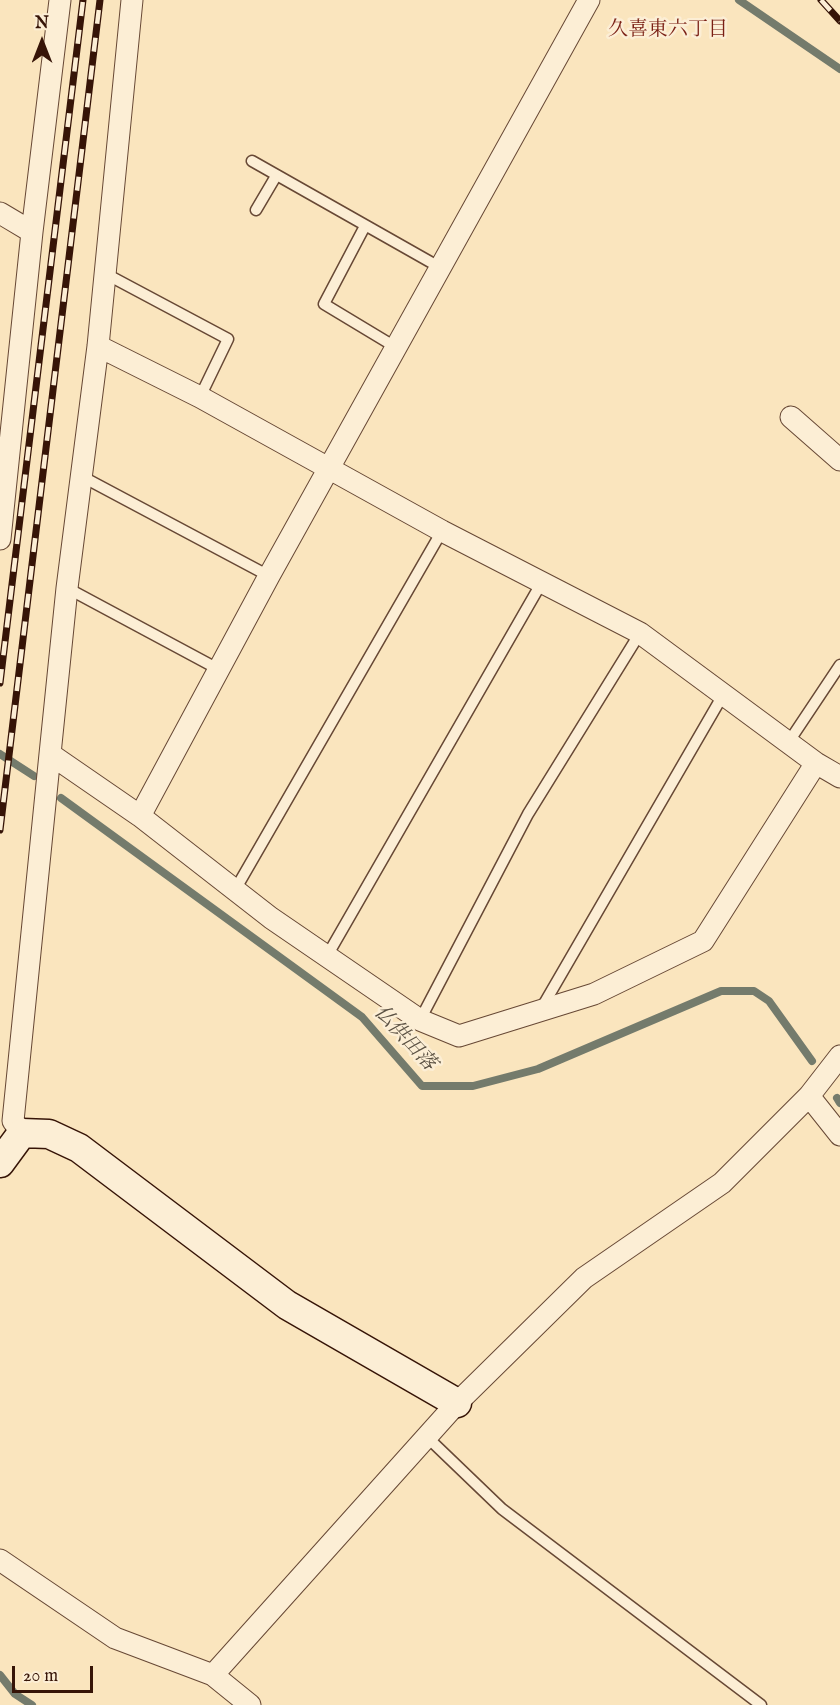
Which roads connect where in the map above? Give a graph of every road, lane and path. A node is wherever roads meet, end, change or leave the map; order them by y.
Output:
1 (60, 0) edge
2 (132, 0) edge
3 (589, 0) edge
4 (252, 161) dead end
5 (276, 176) junction
6 (256, 210) dead end
7 (0, 213) edge
8 (365, 226) junction
9 (32, 232) junction
10 (441, 268) junction
11 (106, 274) junction
12 (98, 346) junction
13 (397, 348) junction
14 (200, 397) junction
15 (791, 417) dead end
16 (840, 460) edge
17 (330, 469) junction
18 (4, 471) edge
19 (81, 476) junction
20 (442, 531) junction
21 (0, 539) edge
22 (268, 576) junction
23 (542, 582) junction
24 (67, 588) junction
25 (640, 633) junction
26 (840, 665) edge
27 (218, 669) junction
28 (723, 695) junction
29 (788, 743) junction
30 (50, 754) junction
31 (816, 763) junction
32 (840, 777) edge
33 (140, 816) junction
34 (235, 890) junction
35 (327, 956) junction
36 (540, 1011) junction
37 (420, 1020) junction
38 (840, 1056) edge
39 (809, 1095) junction
40 (22, 1133) junction
41 (840, 1135) edge
42 (0, 1163) edge
43 (457, 1403) junction
44 (426, 1436) junction
45 (0, 1560) edge
46 (213, 1675) junction
47 (250, 1705) edge
48 (761, 1705) edge

1 - 9 street
2 - 11 street
3 - 10 street
4 - 5 lane
5 - 6 lane
5 - 8 lane
7 - 9 street
8 - 10 lane
8 - 13 lane
9 - 18 street
10 - 13 street
11 - 12 street
11 - 14 lane
12 - 14 street
12 - 19 street
13 - 17 street
14 - 17 street
15 - 16 street
17 - 20 street
17 - 22 street
18 - 21 street
19 - 22 lane
19 - 24 street
20 - 23 street
20 - 34 lane
22 - 27 street
23 - 25 street
23 - 35 lane
24 - 27 lane
24 - 30 street
25 - 28 street
25 - 37 lane
26 - 29 lane
27 - 33 street
28 - 29 street
28 - 36 lane
29 - 31 street
30 - 33 street
30 - 40 street
31 - 32 street
31 - 36 street
33 - 34 street
34 - 35 street
35 - 37 street
36 - 37 street
38 - 39 street
39 - 41 street
39 - 43 street
40 - 42 street
40 - 43 street
43 - 44 street
44 - 46 street
44 - 48 lane
45 - 46 street
46 - 47 street

